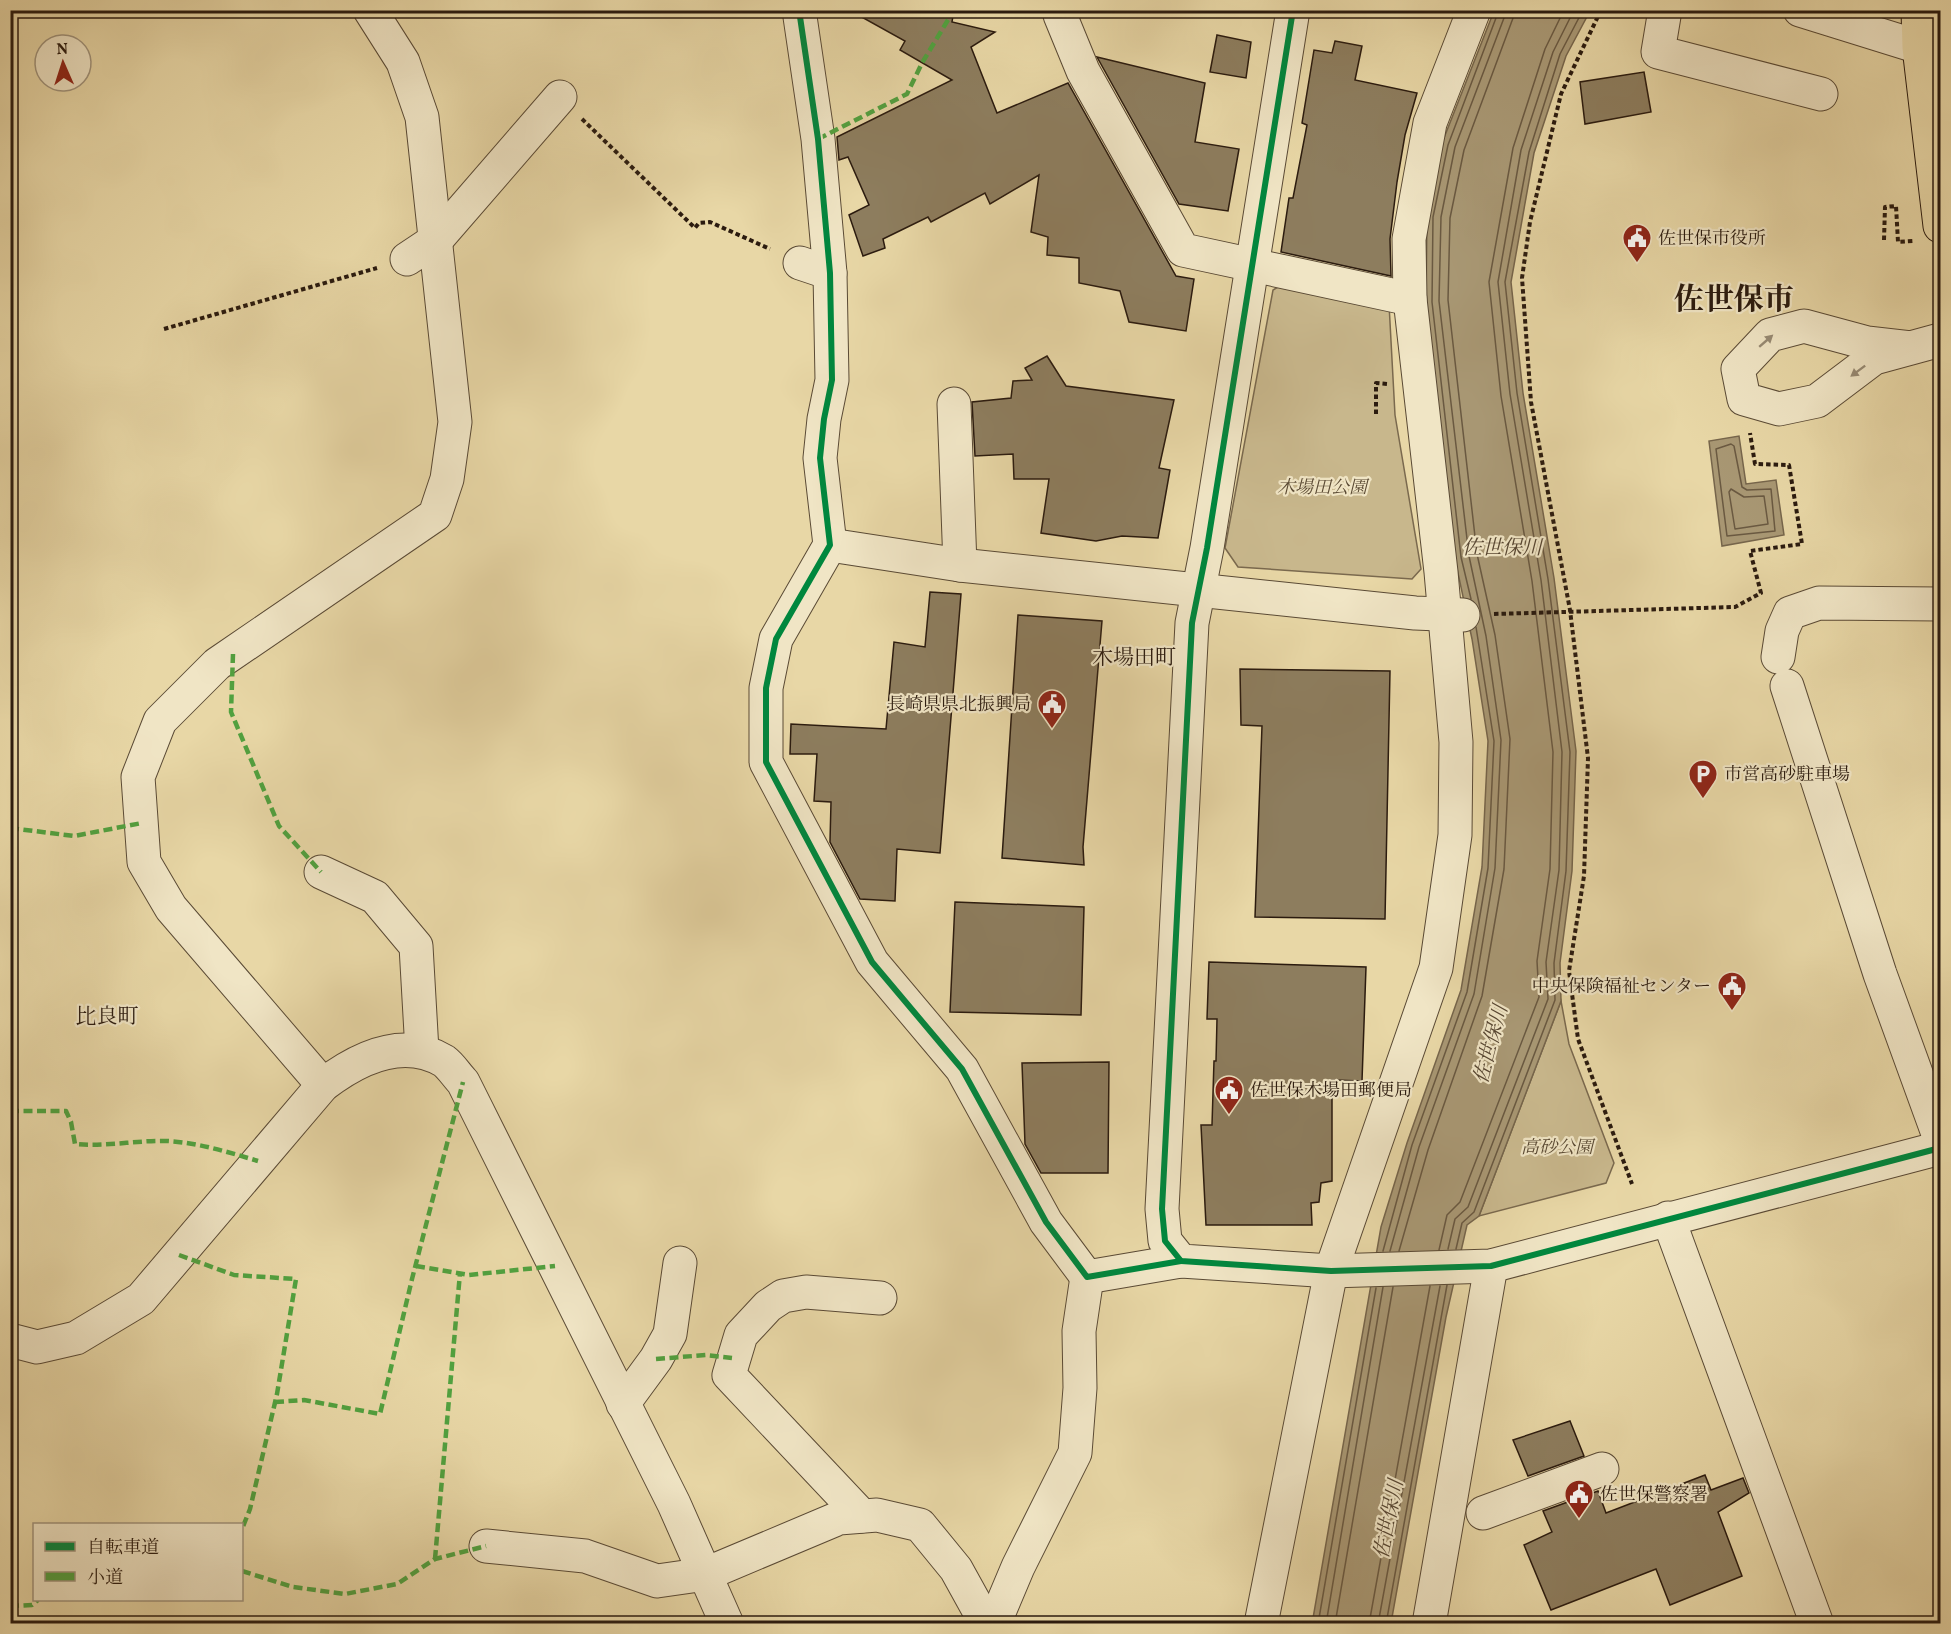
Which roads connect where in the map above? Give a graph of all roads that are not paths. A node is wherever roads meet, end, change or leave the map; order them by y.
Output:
1 (370, 10) edge
2 (799, 10) edge
3 (1062, 10) edge
4 (1293, 10) edge
5 (1474, 10) edge
6 (1665, 10) edge
7 (1800, 10) edge
8 (1918, 10) edge
9 (1930, 49) edge
10 (1821, 94) dead end
11 (560, 97) road end
12 (1941, 226) edge
13 (436, 239) junction
14 (407, 259) road end
15 (800, 263) road end
16 (1251, 267) junction
17 (830, 273) junction
18 (1410, 299) junction
19 (1926, 344) edge
20 (954, 404) dead end
21 (830, 545) junction
22 (960, 565) junction
23 (1198, 590) junction
24 (1941, 604) edge
25 (1454, 615) junction
26 (321, 872) dead end
27 (422, 1051) junction
28 (323, 1085) junction
29 (1941, 1139) edge
30 (1941, 1148) edge
31 (1668, 1218) junction
32 (1181, 1261) junction
33 (680, 1263) dead end
34 (1476, 1267) junction
35 (1345, 1271) junction
36 (1087, 1277) junction
37 (879, 1298) dead end
38 (10, 1341) edge
39 (624, 1404) junction
40 (1602, 1469) dead end
41 (1483, 1513) dead end
42 (862, 1516) junction
43 (486, 1546) dead end
44 (706, 1574) junction
45 (727, 1623) edge
46 (992, 1623) edge
47 (1261, 1623) edge
48 (1429, 1623) edge
49 (1818, 1623) edge

1 - 13 street
2 - 17 street
3 - 16 street
4 - 16 street
5 - 18 street
6 - 10 street
7 - 9 street
8 - 9 highway
9 - 12 highway
11 - 13 street
13 - 14 street
13 - 28 street
15 - 17 street
16 - 18 street
16 - 23 street
17 - 21 street
18 - 25 street
19 -> 19 street
20 - 22 street
21 - 22 street
21 - 36 street
22 - 23 street
23 - 25 street
23 - 32 street
24 - 29 street
25 - 35 street
26 - 27 street
27 - 28 street
27 - 39 street
28 - 38 street
30 - 31 street
31 - 34 street
31 - 49 street
32 - 35 street
32 - 36 street
33 - 39 street
34 - 35 street
34 - 48 street
35 - 47 street
36 - 46 street
37 - 42 street
39 - 44 street
40 - 41 street
42 - 44 street
42 - 46 street
43 - 44 street
44 - 45 street

